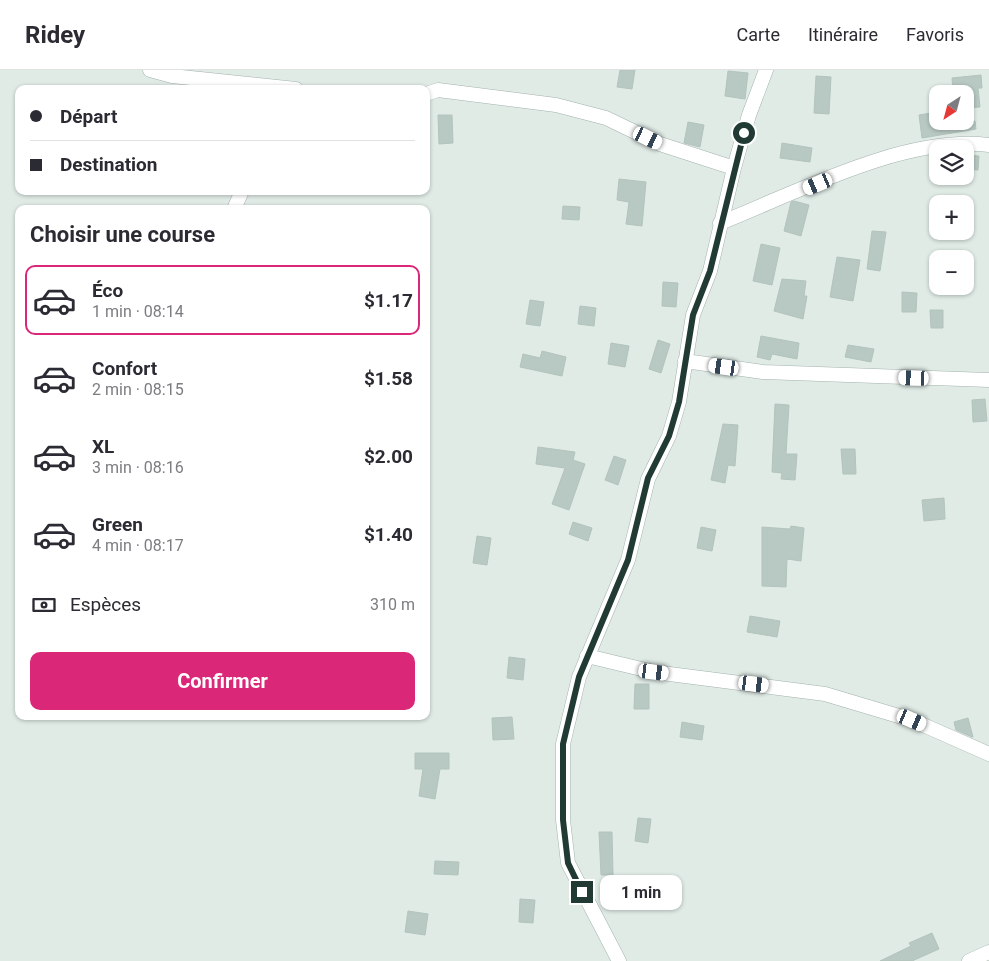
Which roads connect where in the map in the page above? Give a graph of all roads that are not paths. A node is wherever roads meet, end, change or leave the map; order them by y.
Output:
1 (150, 70) edge
2 (766, 70) edge
3 (252, 85) edge
4 (430, 93) edge
5 (989, 145) edge
6 (734, 168) junction
7 (720, 223) junction
8 (685, 361) junction
9 (989, 380) edge
10 (587, 656) junction
11 (989, 754) edge
12 (989, 952) edge
13 (619, 961) edge
14 (969, 961) edge

1 - 3 street
2 - 6 street
4 - 6 street
5 - 7 street
6 - 7 street
7 - 8 street
8 - 9 street
8 - 10 street
10 - 11 street
10 - 13 street
12 - 14 street

